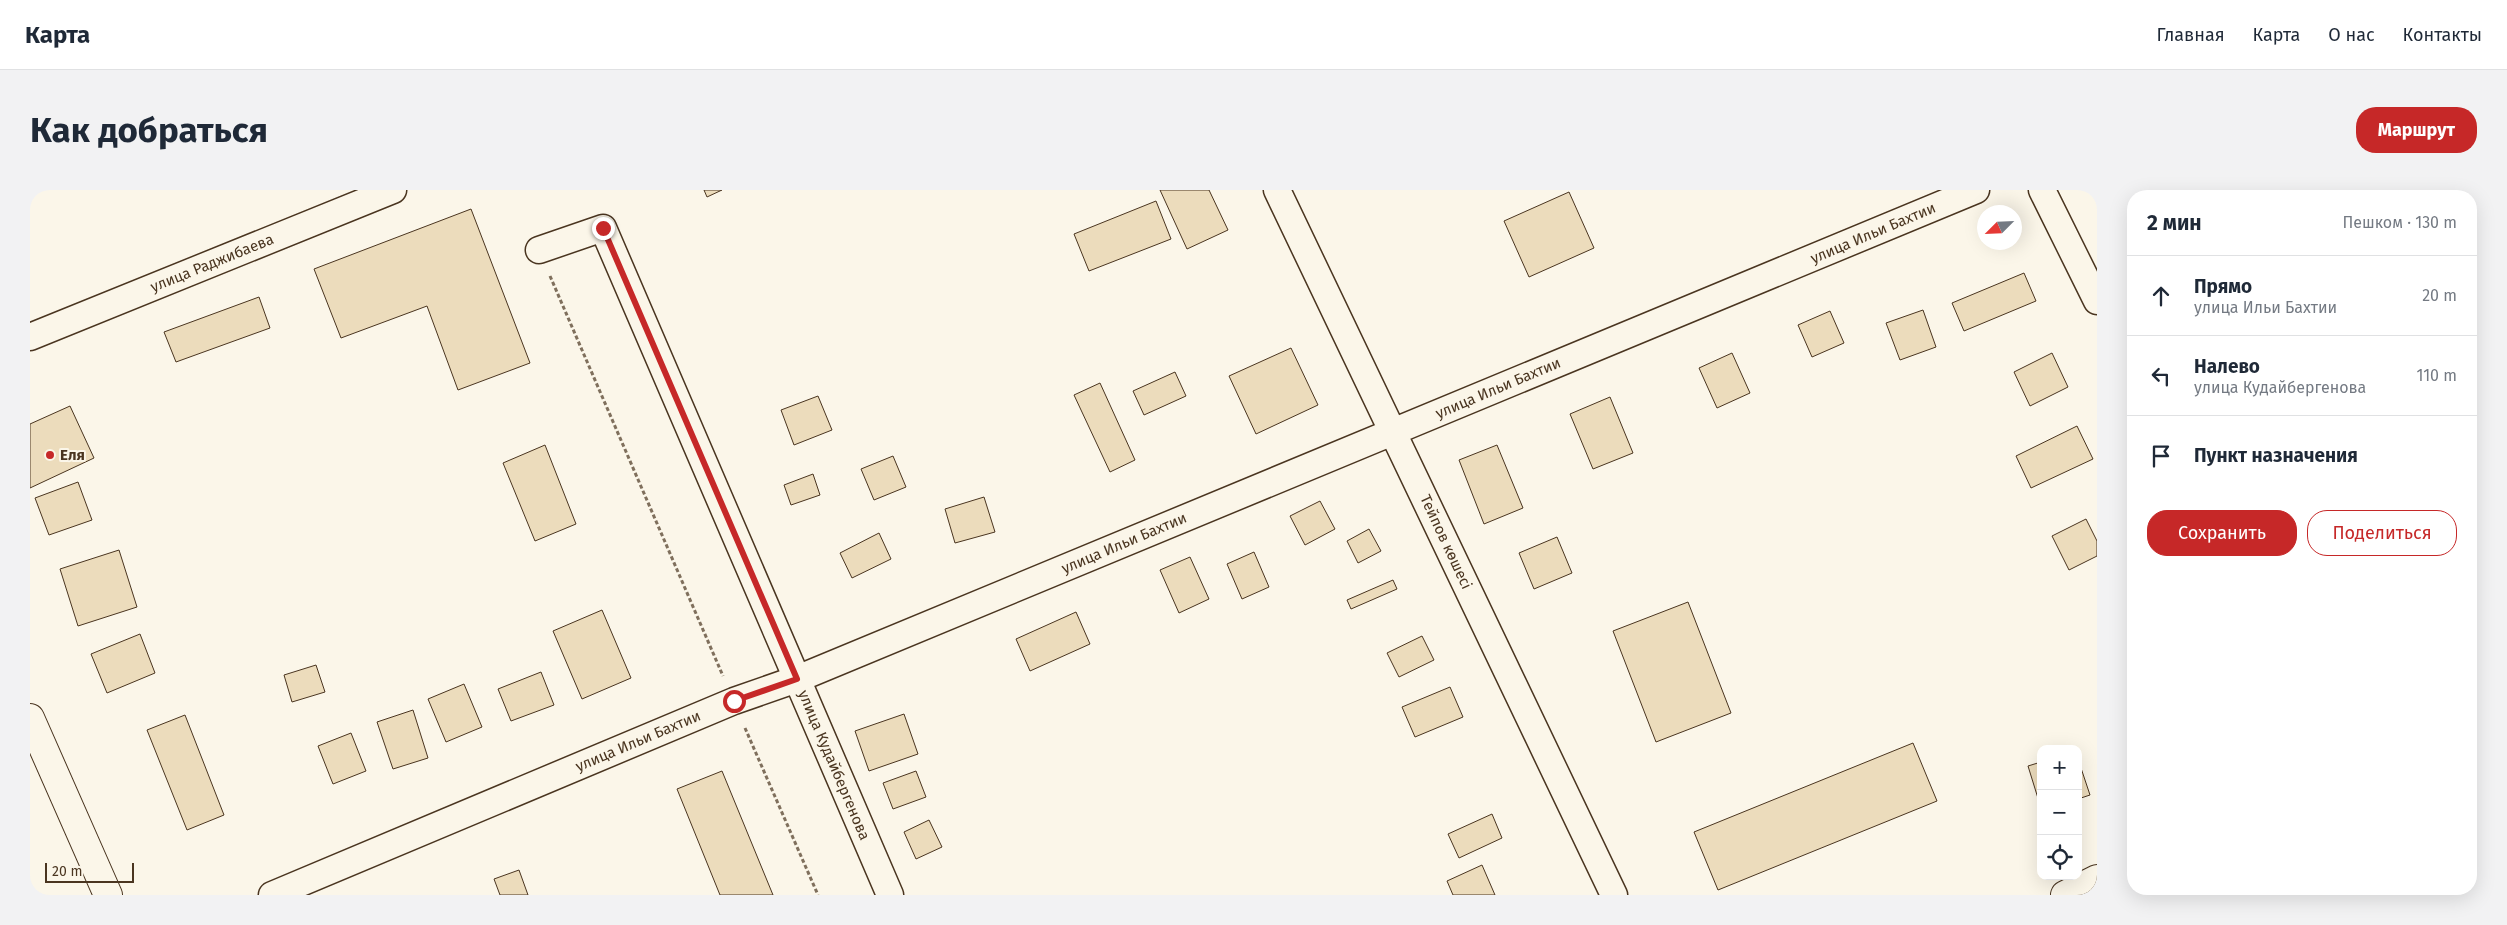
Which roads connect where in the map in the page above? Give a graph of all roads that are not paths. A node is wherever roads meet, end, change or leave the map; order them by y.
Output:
1 (393, 190) edge
2 (1277, 190) edge
3 (1976, 190) edge
4 (2042, 190) edge
5 (539, 250) road end
6 (2097, 301) edge
7 (30, 337) edge
8 (1393, 432) junction
9 (797, 679) junction
10 (30, 718) edge
11 (2097, 879) edge
12 (108, 895) edge
13 (272, 895) edge
14 (890, 895) edge
15 (1614, 895) edge
16 (2065, 895) edge

1 - 7 street, улица Раджибаева
2 - 8 street, Тейпов көшесі
3 - 8 street, улица Ильи Бахтии
4 - 6 street
5 - 9 street, улица Кудайбергенова
8 - 9 street, улица Ильи Бахтии
8 - 15 street, Тейпов көшесі
9 - 13 street, улица Ильи Бахтии
9 - 14 street, улица Кудайбергенова
10 - 12 street
11 - 16 street

